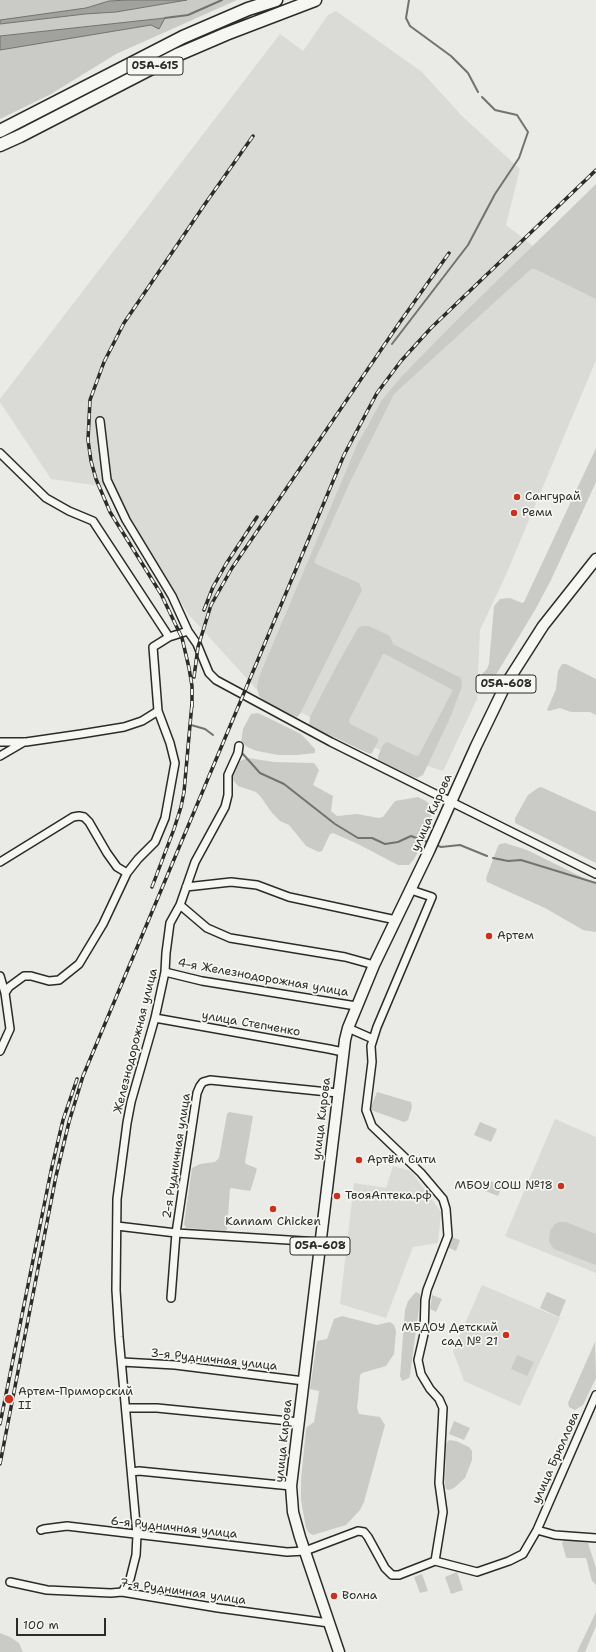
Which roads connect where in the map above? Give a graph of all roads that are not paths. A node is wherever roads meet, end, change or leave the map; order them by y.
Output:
1 (276, 0) edge
2 (315, 0) edge
3 (0, 131) edge
4 (0, 145) edge
5 (100, 421) dead end
6 (0, 453) edge
7 (596, 559) edge
8 (188, 631) junction
9 (169, 638) junction
10 (158, 711) junction
11 (0, 742) edge
12 (26, 742) junction
13 (239, 746) dead end
14 (0, 756) edge
15 (451, 802) junction
16 (0, 862) edge
17 (128, 873) junction
18 (596, 874) edge
19 (186, 887) junction
20 (411, 890) junction
21 (180, 905) junction
22 (396, 920) junction
23 (374, 965) junction
24 (166, 972) junction
25 (0, 976) edge
26 (5, 993) junction
27 (356, 1006) junction
28 (155, 1018) junction
29 (348, 1028) junction
30 (373, 1039) junction
31 (0, 1051) edge
32 (343, 1052) junction
33 (338, 1093) junction
34 (117, 1226) junction
35 (176, 1233) junction
36 (320, 1242) junction
37 (171, 1298) dead end
38 (122, 1362) junction
39 (304, 1381) junction
40 (596, 1395) edge
41 (126, 1408) junction
42 (299, 1422) junction
43 (132, 1472) junction
44 (291, 1486) junction
45 (41, 1530) dead end
46 (536, 1530) junction
47 (137, 1535) junction
48 (596, 1538) edge
49 (304, 1551) junction
50 (434, 1561) junction
51 (10, 1582) dead end
52 (122, 1592) junction
53 (329, 1623) junction
54 (338, 1652) edge

1 - 3 highway, 05А-615
2 - 4 highway, 05А-615
5 - 8 street
6 - 9 street
7 - 15 main road, улица Кирова / 05А-608
8 - 9 street
8 - 15 street
9 - 10 street
10 - 12 street
10 - 17 street
11 - 12 street
12 - 14 street
13 - 19 street, Железнодорожная улица
15 - 18 street
15 - 20 main road, улица Кирова / 05А-608
16 - 17 street
17 - 26 street
19 - 21 street, Железнодорожная улица
19 - 22 street
20 - 22 main road, улица Кирова / 05А-608
20 - 30 street
21 - 23 street
21 - 24 street, Железнодорожная улица
22 - 23 main road, улица Кирова / 05А-608
23 - 27 main road, улица Кирова / 05А-608
24 - 27 street, 4-я Железнодорожная улица
24 - 28 street, Железнодорожная улица
25 - 26 street
26 - 31 street
27 - 29 main road, улица Кирова / 05А-608
28 - 32 street, улица Степченко
28 - 34 street, Железнодорожная улица
29 - 30 street
29 - 32 main road, улица Кирова / 05А-608
30 - 50 street
32 - 33 main road, улица Кирова / 05А-608
33 - 35 street, 2-я Рудничная улица
33 - 36 main road, улица Кирова / 05А-608
34 - 35 street
34 - 38 street, Железнодорожная улица
35 - 36 street
35 - 37 street, 2-я Рудничная улица
36 - 39 main road, улица Кирова / 05А-608
38 - 39 street, 3-я Рудничная улица
38 - 41 street, Железнодорожная улица
39 - 42 main road, улица Кирова / 05А-608
40 - 46 street, улица Брюллова
41 - 42 street
41 - 43 street, Железнодорожная улица
42 - 44 main road, улица Кирова / 05А-608
43 - 44 street
43 - 47 street, Железнодорожная улица
44 - 49 main road, улица Кирова / 05А-608
45 - 47 street, 6-я Рудничная улица
46 - 48 street
46 - 50 street, улица Брюллова
47 - 49 street, 6-я Рудничная улица
47 - 52 street, Железнодорожная улица
49 - 50 street, 6-я Рудничная улица
49 - 53 main road, улица Кирова / 05А-608
51 - 52 street, 7-я Рудничная улица
52 - 53 street, 7-я Рудничная улица
53 - 54 main road, улица Кирова / 05А-608

